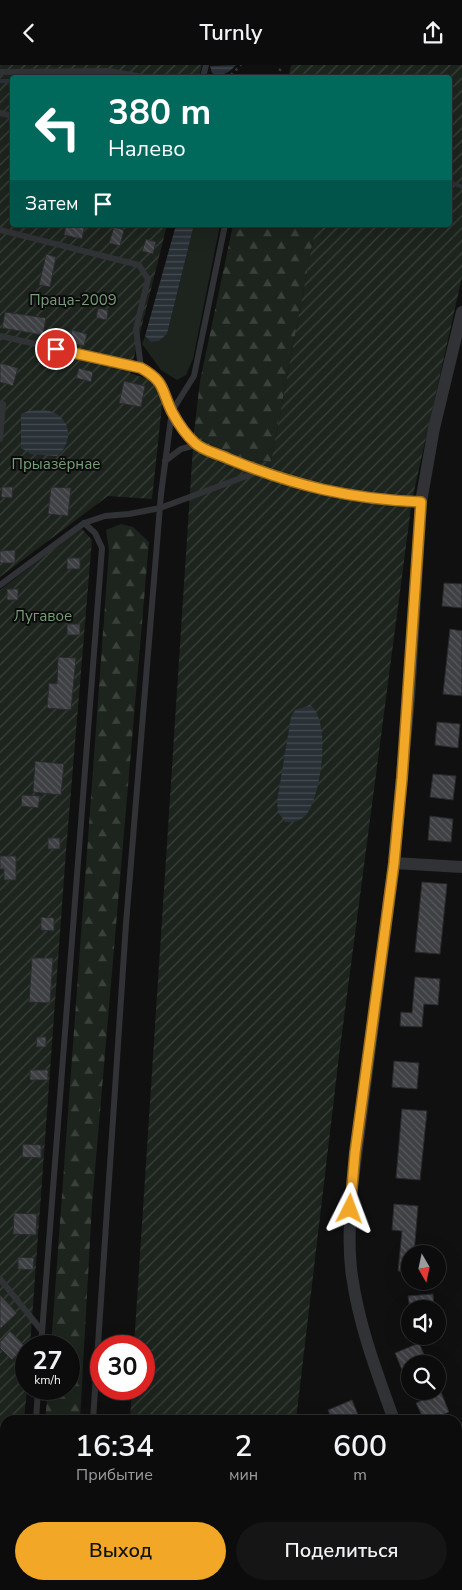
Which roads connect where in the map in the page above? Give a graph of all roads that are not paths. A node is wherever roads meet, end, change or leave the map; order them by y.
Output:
1 (2, 71) edge
2 (131, 75) edge
3 (225, 227) edge
4 (0, 230) edge
5 (462, 313) edge
6 (0, 336) edge
7 (141, 368) junction
8 (3, 404) dead end
9 (172, 411) junction
10 (0, 439) edge
11 (196, 445) junction
12 (165, 461) junction
13 (260, 471) junction
14 (421, 502) junction
15 (160, 508) junction
16 (84, 523) junction
17 (0, 585) edge
18 (394, 863) junction
19 (462, 867) edge
20 (0, 1279) edge
21 (42, 1331) junction
22 (42, 1335) edge
23 (37, 1400) edge
24 (36, 1415) edge
25 (93, 1415) edge
26 (392, 1415) edge

1 - 2 lane
3 - 9 lane
4 - 7 lane
5 - 14 street
6 - 7 lane
7 - 9 lane
8 - 10 lane
9 - 11 lane
9 - 12 lane
11 - 12 lane
11 - 13 lane
12 - 15 lane
13 - 14 lane
13 - 15 lane
14 - 18 street
15 - 16 lane
15 - 25 lane
16 - 17 lane
16 - 21 lane
18 - 19 street
18 - 26 street
20 - 21 lane
21 - 22 lane
23 - 24 lane

